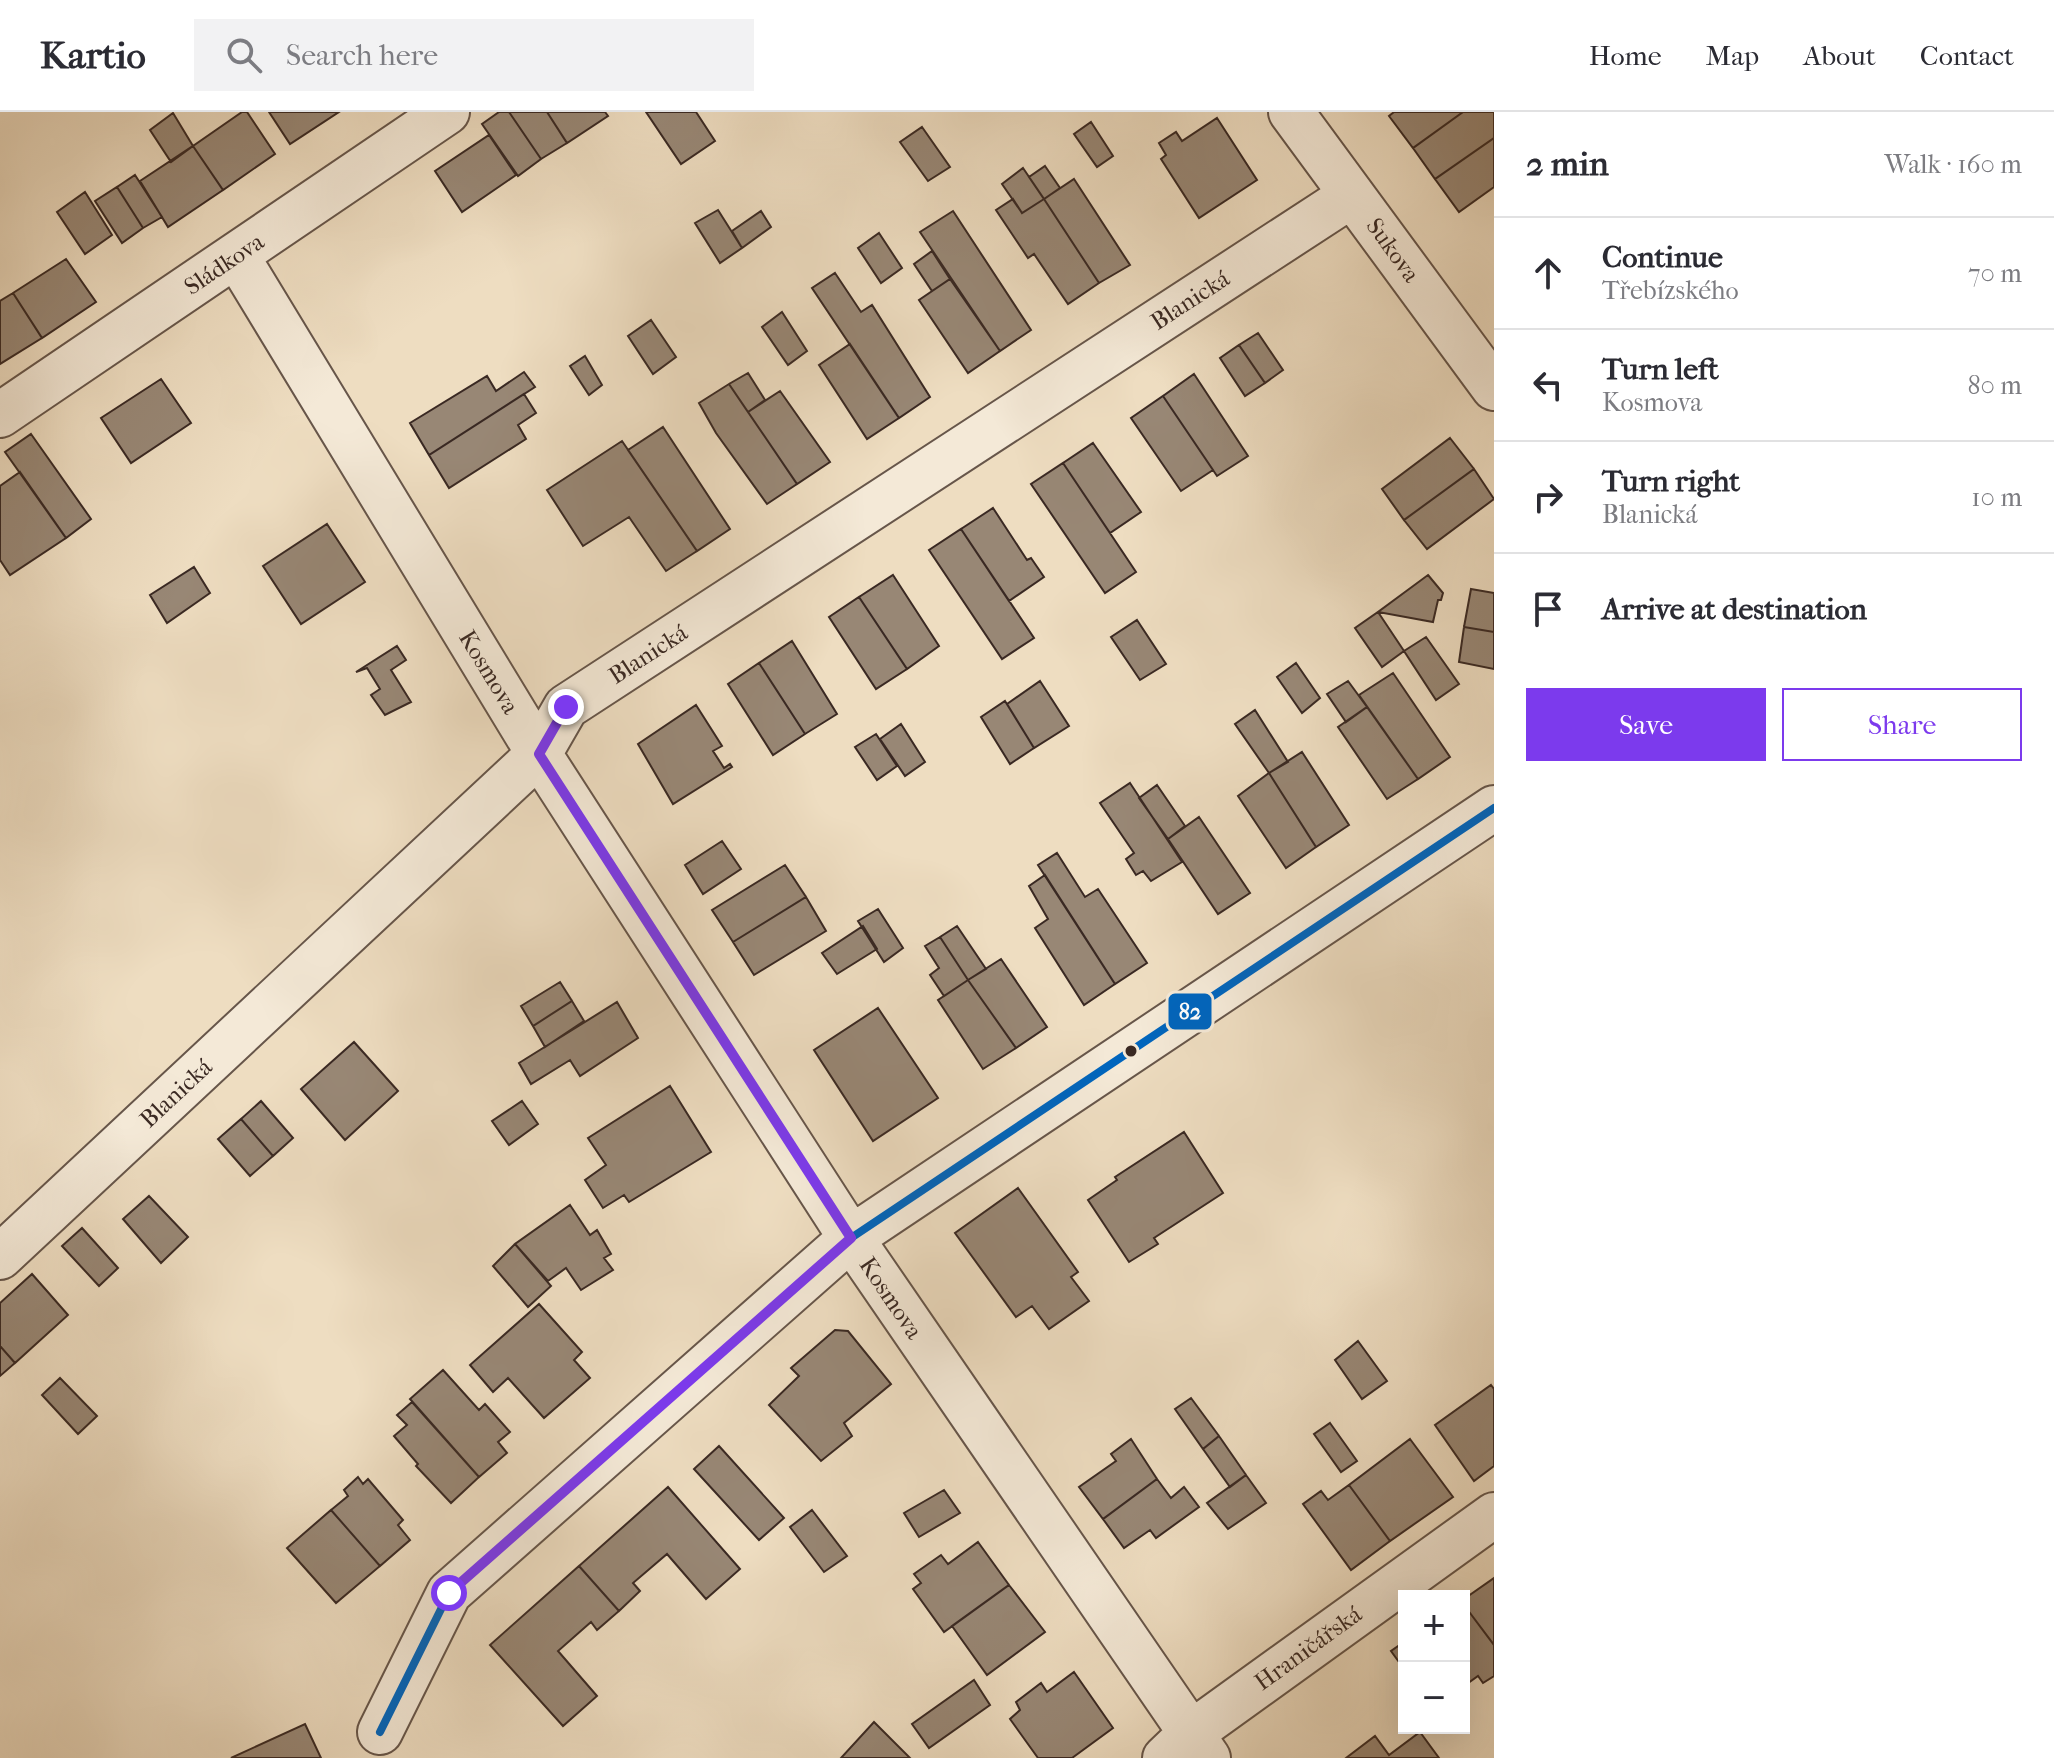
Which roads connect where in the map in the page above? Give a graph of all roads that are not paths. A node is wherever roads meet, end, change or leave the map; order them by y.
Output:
1 (447, 112) edge
2 (1291, 112) edge
3 (1352, 195) junction
4 (236, 255) junction
5 (1494, 388) edge
6 (0, 415) edge
7 (539, 754) junction
8 (1494, 808) edge
9 (851, 1238) junction
10 (0, 1257) edge
11 (1494, 1515) edge
12 (380, 1732) dead end
13 (1188, 1750) edge

1 - 4 street, Sládkova
2 - 3 street, Sukova
3 - 5 street, Sukova
3 - 7 street, Blanická
4 - 6 street, Sládkova
4 - 7 street, Kosmova
7 - 9 street, Kosmova
7 - 10 street, Blanická
8 - 9 street
9 - 12 street
9 - 13 street, Kosmova
11 - 13 street, Hraničářská

